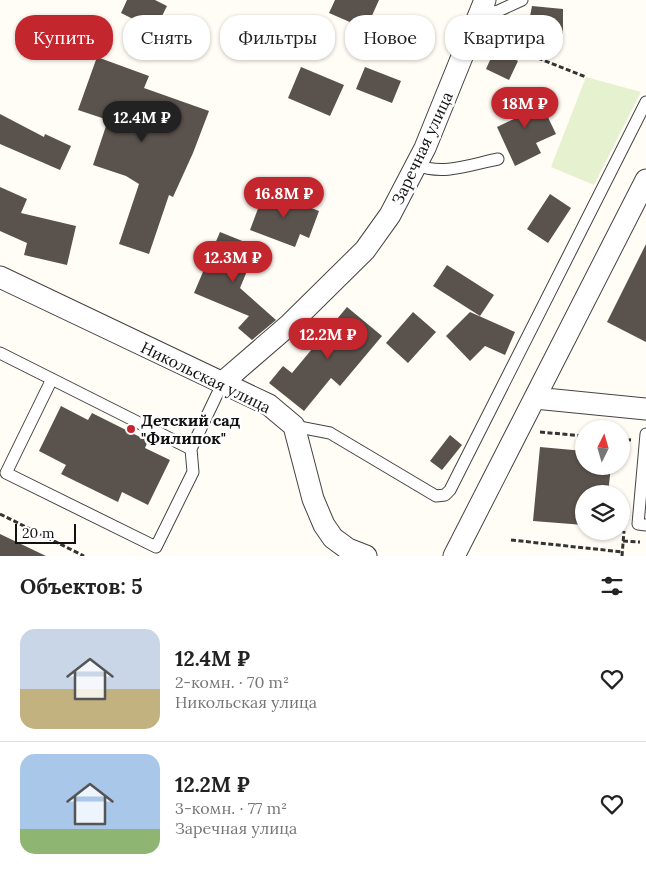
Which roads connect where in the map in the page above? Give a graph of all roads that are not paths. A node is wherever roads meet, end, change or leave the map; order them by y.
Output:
1 (522, 0) edge
2 (483, 5) edge
3 (646, 102) edge
4 (498, 159) dead end
5 (417, 165) junction
6 (646, 180) edge
7 (0, 277) edge
8 (0, 353) edge
9 (52, 379) junction
10 (223, 382) junction
11 (535, 398) junction
12 (646, 409) edge
13 (294, 426) junction
14 (646, 434) edge
15 (191, 449) junction
16 (642, 524) edge
17 (366, 556) edge
18 (454, 556) edge

1 - 2 lane
2 - 5 street, Заречная улица
3 - 13 lane
4 - 5 lane
5 - 10 street, Заречная улица
6 - 11 street
7 - 10 street, Никольская улица
8 - 9 lane
9 - 15 lane
9 - 15 lane
10 - 13 street, Никольская улица
10 - 15 lane
11 - 12 street
11 - 18 street
13 - 17 street
14 - 16 lane

